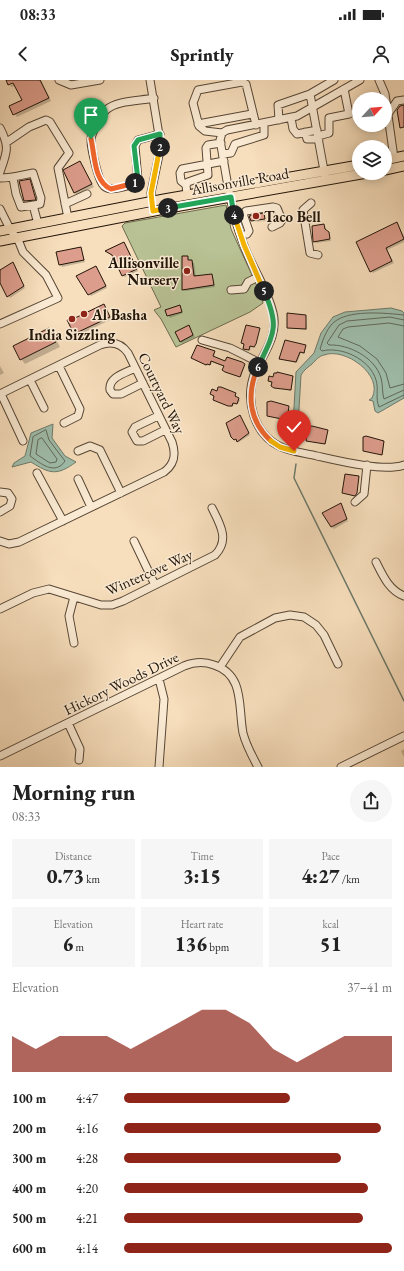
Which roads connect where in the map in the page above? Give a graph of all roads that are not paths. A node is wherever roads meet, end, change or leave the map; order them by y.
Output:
1 (100, 80) edge
2 (150, 80) edge
3 (334, 80) edge
4 (379, 80) edge
5 (60, 81) edge
6 (355, 81) edge
7 (344, 89) junction
8 (384, 92) edge
9 (310, 94) junction
10 (154, 98) junction
11 (404, 99) edge
12 (392, 100) edge
13 (313, 107) junction
14 (392, 108) edge
15 (252, 114) junction
16 (291, 118) junction
17 (279, 120) junction
18 (264, 123) junction
19 (198, 124) junction
20 (256, 124) junction
21 (0, 128) edge
22 (160, 134) junction
23 (222, 134) junction
24 (318, 135) junction
25 (7, 142) junction
26 (221, 143) junction
27 (404, 156) edge
28 (223, 158) junction
29 (392, 158) edge
30 (208, 164) junction
31 (352, 166) edge
32 (404, 166) edge
33 (392, 169) edge
34 (0, 172) edge
35 (352, 174) edge
36 (325, 176) junction
37 (0, 178) edge
38 (13, 178) junction
39 (186, 185) junction
40 (230, 192) junction
41 (87, 194) dead end
42 (187, 195) junction
43 (311, 203) dead end
44 (65, 204) junction
45 (34, 205) junction
46 (152, 207) junction
47 (0, 209) edge
48 (68, 218) junction
49 (38, 224) junction
50 (272, 227) dead end
51 (0, 231) edge
52 (13, 234) junction
53 (248, 234) dead end
54 (0, 241) edge
55 (318, 255) dead end
56 (258, 277) junction
57 (231, 290) dead end
58 (0, 324) edge
59 (202, 340) dead end
60 (260, 363) junction
61 (59, 366) junction
62 (135, 368) junction
63 (30, 380) junction
64 (143, 383) junction
65 (0, 394) edge
66 (44, 408) dead end
67 (158, 416) junction
68 (64, 423) dead end
69 (165, 430) junction
70 (23, 441) dead end
71 (78, 451) dead end
72 (367, 465) junction
73 (404, 465) edge
74 (37, 473) dead end
75 (78, 479) dead end
76 (0, 492) edge
77 (121, 493) junction
78 (355, 502) dead end
79 (91, 507) junction
80 (212, 508) dead end
81 (0, 512) edge
82 (62, 521) junction
83 (0, 541) edge
84 (134, 542) dead end
85 (376, 562) dead end
86 (155, 585) junction
87 (404, 596) edge
88 (74, 597) junction
89 (0, 609) edge
90 (74, 643) dead end
91 (338, 664) dead end
92 (220, 667) junction
93 (159, 679) junction
94 (68, 723) junction
95 (404, 736) edge
96 (0, 756) edge
97 (79, 760) dead end
98 (159, 767) edge
99 (258, 767) edge
100 (341, 767) edge

1 - 5 street
2 - 10 street
3 - 9 street
4 - 8 street
6 - 7 street
7 - 13 street
7 - 24 street
9 - 13 street
9 - 17 street
10 - 22 street
10 - 22 street
11 - 12 street
11 - 14 street
13 - 16 street
13 - 24 street
15 - 19 street
15 - 19 street
15 - 20 street
16 - 17 street
16 - 24 street
17 - 18 street
18 - 20 street
18 - 28 street
19 - 23 street
20 - 23 street
21 - 25 street
22 - 46 street
23 - 26 street
24 - 36 street
25 - 34 street
25 - 44 street
26 - 28 street
26 - 30 street
27 - 29 main road
28 - 30 street
28 - 40 street
30 - 39 street
30 - 39 street
31 - 36 main road, Allisonville Road
32 - 33 main road
35 - 36 main road, Allisonville Road
36 - 40 main road, Allisonville Road
37 - 38 street
38 - 45 street
38 - 45 street
39 - 42 street
40 - 42 main road, Allisonville Road
40 - 46 main road, Allisonville Road
40 - 56 street
41 - 44 street
42 - 46 main road, Allisonville Road
43 - 55 street
44 - 48 street
45 - 49 street
46 - 48 main road, Allisonville Road
46 - 52 main road, Allisonville Road
47 - 52 street
48 - 49 main road, Allisonville Road
49 - 52 main road, Allisonville Road
50 - 53 street
51 - 52 main road, Allisonville Road
52 - 54 main road, Allisonville Road
52 - 58 street
56 - 57 street
56 - 60 street
59 - 60 street
60 - 72 street
61 - 62 street, Courtyard Way
61 - 63 street, Courtyard Way
61 - 68 street
62 - 64 street, Courtyard Way
62 - 64 street
63 - 65 street, Courtyard Way
63 - 66 street
64 - 67 street, Courtyard Way
65 - 70 street
67 - 69 street, Courtyard Way
67 - 69 street
69 - 77 street, Courtyard Way
71 - 77 street
72 - 73 street
72 - 78 street
74 - 82 street
75 - 79 street
76 - 81 street
77 - 79 street
79 - 82 street
80 - 86 street, Wintercove Way
82 - 83 street
84 - 86 street
85 - 87 street
86 - 88 street, Wintercove Way
88 - 89 street, Wintercove Way
88 - 90 street
91 - 92 street
92 - 93 street, Hickory Woods Drive
92 - 99 street
93 - 94 street, Hickory Woods Drive
93 - 98 street
94 - 96 street, Hickory Woods Drive
94 - 97 street
95 - 100 street

